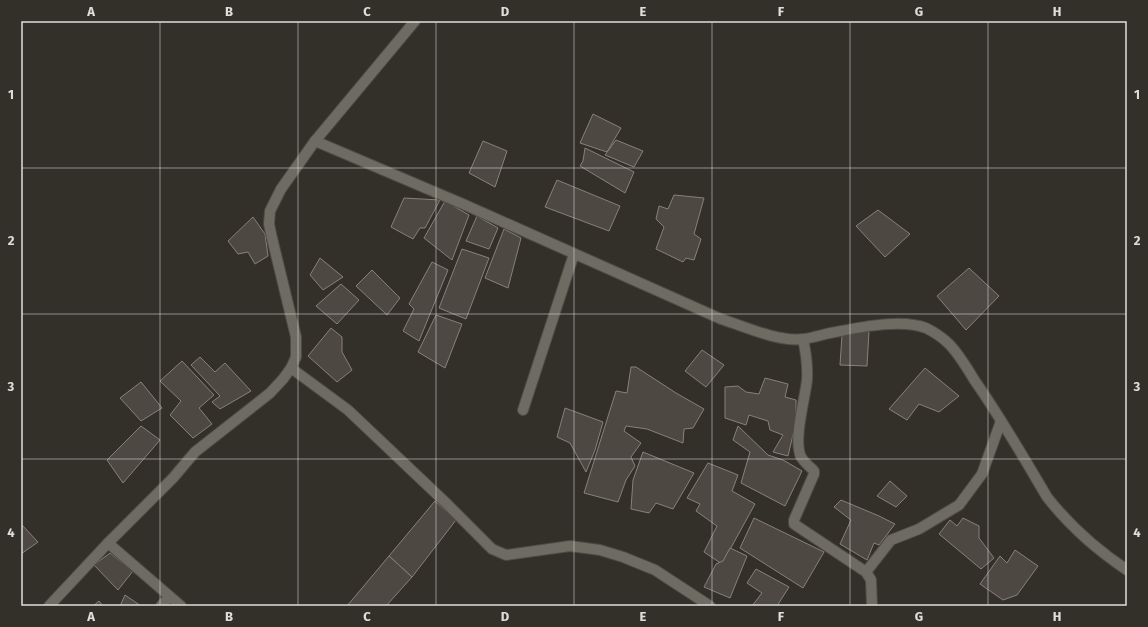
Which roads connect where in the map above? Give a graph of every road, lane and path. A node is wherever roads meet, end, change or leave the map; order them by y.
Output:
1 (415, 21) edge
2 (315, 141) junction
3 (574, 254) junction
4 (803, 339) junction
5 (291, 368) junction
6 (524, 410) dead end
7 (1001, 421) junction
8 (108, 543) junction
9 (1127, 570) edge
10 (866, 572) junction
11 (169, 597) junction
12 (49, 606) edge
13 (161, 606) edge
14 (181, 606) edge
15 (710, 606) edge
16 (872, 606) edge

1 - 2 street
2 - 3 street
2 - 5 street
3 - 4 street
3 - 6 street
4 - 7 street
4 - 10 street
5 - 8 street
5 - 15 street
7 - 9 street
7 - 10 street
8 - 11 street
8 - 12 street
10 - 16 street
11 - 13 street
11 - 14 street

